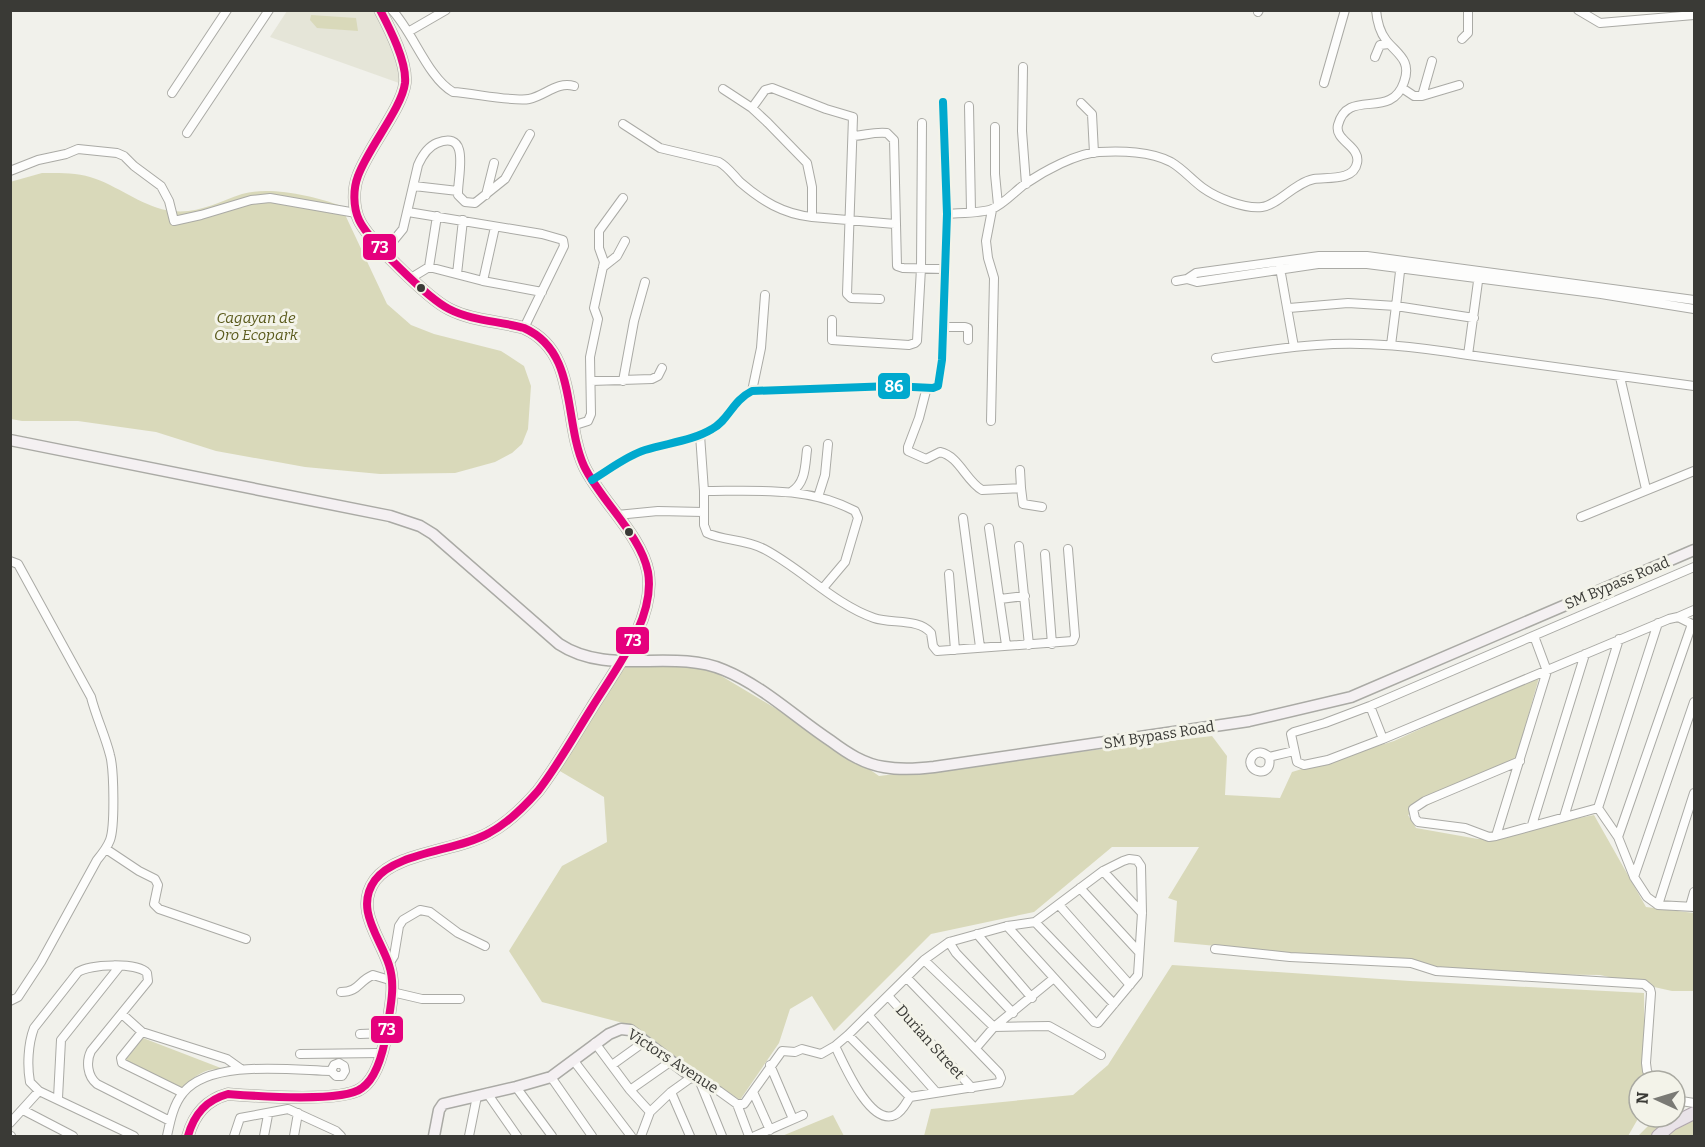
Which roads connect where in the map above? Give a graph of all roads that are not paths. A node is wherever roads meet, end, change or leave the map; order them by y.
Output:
1 (227, 10) edge
2 (269, 10) edge
3 (380, 10) edge
4 (393, 10) edge
5 (447, 10) edge
6 (1345, 10) edge
7 (1376, 10) edge
8 (1468, 10) edge
9 (1578, 10) edge
10 (1695, 15) edge
11 (408, 32) junction
12 (1462, 39) dead end
13 (1389, 44) junction
14 (1375, 57) dead end
15 (1432, 61) dead end
16 (1023, 67) dead end
17 (1324, 83) dead end
18 (1459, 85) dead end
19 (573, 86) dead end
20 (1402, 88) junction
21 (723, 89) dead end
22 (172, 93) dead end
23 (1422, 96) junction
24 (943, 102) dead end
25 (1081, 103) dead end
26 (969, 106) dead end
27 (752, 108) junction
28 (922, 123) dead end
29 (623, 124) dead end
30 (995, 127) dead end
31 (187, 133) dead end
32 (530, 134) dead end
33 (854, 136) junction
34 (1094, 153) junction
35 (494, 163) dead end
36 (10, 171) edge
37 (1026, 184) junction
38 (414, 186) junction
39 (458, 191) junction
40 (486, 195) junction
41 (623, 198) dead end
42 (995, 207) junction
43 (971, 211) junction
44 (408, 212) junction
45 (356, 213) junction
46 (947, 214) junction
47 (437, 216) junction
48 (812, 217) junction
49 (463, 220) junction
50 (850, 221) junction
51 (895, 224) junction
52 (495, 227) junction
53 (625, 241) dead end
54 (385, 251) junction
55 (1340, 259) junction
56 (1279, 260) junction
57 (1401, 264) junction
58 (429, 267) junction
59 (603, 267) junction
60 (921, 268) junction
61 (945, 269) junction
62 (1281, 270) junction
63 (457, 274) junction
64 (1479, 274) junction
65 (411, 278) junction
66 (1187, 279) junction
67 (1176, 280) dead end
68 (483, 281) junction
69 (645, 282) dead end
70 (542, 292) junction
71 (765, 295) dead end
72 (880, 299) dead end
73 (1695, 300) edge
74 (1396, 306) junction
75 (1288, 308) junction
76 (1695, 309) edge
77 (1474, 318) junction
78 (832, 320) dead end
79 (943, 327) junction
80 (524, 328) junction
81 (968, 340) dead end
82 (1391, 345) junction
83 (1294, 347) junction
84 (1468, 355) junction
85 (1216, 358) dead end
86 (662, 368) dead end
87 (1620, 377) junction
88 (591, 381) junction
89 (623, 381) junction
90 (1695, 386) edge
91 (927, 387) junction
92 (752, 391) junction
93 (991, 421) dead end
94 (572, 426) junction
95 (700, 435) junction
96 (10, 440) edge
97 (828, 444) dead end
98 (807, 450) dead end
99 (1020, 470) dead end
100 (1695, 471) edge
101 (592, 480) junction
102 (1021, 488) junction
103 (1646, 489) junction
104 (704, 491) junction
105 (791, 492) junction
106 (818, 497) junction
107 (1042, 507) dead end
108 (703, 512) junction
109 (617, 515) junction
110 (1581, 517) dead end
111 (963, 518) dead end
112 (989, 528) dead end
113 (1020, 546) dead end
114 (1068, 549) dead end
115 (1695, 550) edge
116 (1045, 554) dead end
117 (10, 561) edge
118 (1695, 567) edge
119 (948, 574) dead end
120 (823, 588) junction
121 (1024, 596) junction
122 (1000, 599) junction
123 (1695, 609) edge
124 (1678, 617) junction
125 (1658, 623) junction
126 (1694, 625) edge
127 (1534, 636) junction
128 (1619, 639) junction
129 (1052, 644) junction
130 (1006, 645) junction
131 (1029, 645) junction
132 (980, 647) junction
133 (955, 650) junction
134 (1585, 654) junction
135 (621, 660) junction
136 (1547, 671) junction
137 (1695, 702) edge
138 (1370, 706) junction
139 (1383, 740) junction
140 (1294, 751) junction
141 (1269, 757) dead end
142 (1520, 760) junction
143 (1695, 793) edge
144 (1598, 807) junction
145 (1564, 817) junction
146 (1532, 825) junction
147 (1496, 836) junction
148 (1618, 837) junction
149 (105, 849) junction
150 (1103, 871) junction
151 (1634, 877) junction
152 (1080, 888) junction
153 (1695, 892) edge
154 (1659, 904) junction
155 (1059, 905) junction
156 (1692, 906) edge
157 (1142, 913) junction
158 (1035, 922) junction
159 (1007, 926) junction
160 (977, 934) junction
161 (246, 939) dead end
162 (949, 942) junction
163 (485, 946) dead end
164 (1215, 950) dead end
165 (1138, 952) junction
166 (924, 960) junction
167 (389, 964) junction
168 (119, 967) junction
169 (907, 978) junction
170 (1054, 978) junction
171 (1130, 985) junction
172 (392, 987) junction
173 (341, 992) dead end
174 (889, 997) junction
175 (1032, 998) junction
176 (460, 999) dead end
177 (10, 1001) edge
178 (1114, 1004) junction
179 (1013, 1013) junction
180 (122, 1014) junction
181 (869, 1016) junction
182 (994, 1028) junction
183 (142, 1032) junction
184 (386, 1033) junction
185 (360, 1034) dead end
186 (848, 1035) junction
187 (644, 1042) junction
188 (595, 1043) junction
189 (836, 1046) junction
190 (976, 1048) junction
191 (381, 1053) junction
192 (300, 1054) dead end
193 (1101, 1055) dead end
194 (574, 1061) junction
195 (670, 1062) junction
196 (612, 1065) junction
197 (770, 1065) junction
198 (241, 1069) junction
199 (1648, 1069) edge
200 (331, 1071) dead end
201 (550, 1077) junction
202 (696, 1080) junction
203 (516, 1088) junction
204 (972, 1088) junction
205 (630, 1090) junction
206 (39, 1091) junction
207 (671, 1092) junction
208 (753, 1092) junction
209 (936, 1092) junction
210 (183, 1093) junction
211 (482, 1095) junction
212 (910, 1097) junction
213 (58, 1098) junction
214 (737, 1104) junction
215 (23, 1110) junction
216 (650, 1112) junction
217 (298, 1113) junction
218 (1695, 1113) edge
219 (268, 1114) junction
220 (803, 1115) dead end
221 (793, 1119) junction
222 (170, 1121) junction
223 (10, 1123) edge
224 (472, 1128) junction
225 (770, 1130) junction
226 (325, 1132) edge
227 (73, 1137) edge
228 (134, 1137) edge
229 (167, 1137) edge
230 (188, 1137) edge
231 (234, 1137) edge
232 (264, 1137) edge
233 (294, 1137) edge
234 (341, 1137) edge
235 (434, 1137) edge
236 (469, 1137) edge
237 (479, 1137) edge
238 (517, 1137) edge
239 (552, 1137) edge
240 (592, 1137) edge
241 (631, 1137) edge
242 (641, 1137) edge
243 (690, 1137) edge
244 (722, 1137) edge
245 (749, 1137) edge
246 (755, 1137) edge
247 (1658, 1137) edge

1 - 22 street
2 - 31 street
3 - 45 street
4 - 11 street
5 - 11 street
6 - 17 street
7 - 13 street
8 - 12 street
9 - 10 street
11 - 19 street
13 - 14 street
13 - 20 street
15 - 23 street
16 - 37 street
18 - 23 street
20 - 23 street
20 - 34 street
21 - 27 street
24 - 46 street
25 - 34 street
26 - 43 street
27 - 33 street
27 - 48 street
28 - 60 street
29 - 48 street
30 - 42 street
32 - 40 street
33 - 50 street
33 - 51 street
34 - 37 street
35 - 40 street
36 - 45 street
37 - 42 street
38 - 39 street
38 - 39 street
38 - 44 street
39 - 40 street
41 - 59 street
42 - 43 street
42 - 93 street
43 - 46 street
44 - 47 street
44 - 54 street
45 - 54 street
46 - 61 street
47 - 49 street
47 - 58 street
48 - 50 street
49 - 52 street
49 - 63 street
50 - 51 street
50 - 72 street
51 - 60 street
52 - 68 street
52 - 70 street
53 - 59 street
54 - 65 street
55 - 56 street
55 - 57 street
55 - 62 street
56 - 62 street
56 - 66 street
57 - 64 street
57 - 74 street
58 - 63 street
58 - 65 street
59 - 88 street
60 - 61 street
60 - 78 street
61 - 79 street
62 - 66 street
62 - 75 street
63 - 68 street
64 - 73 street
64 - 76 street
64 - 77 street
65 - 80 street
66 - 67 street
68 - 70 street
69 - 89 street
70 - 80 street
71 - 92 street
74 - 75 street
74 - 77 street
74 - 82 street
75 - 83 street
77 - 84 street
79 - 81 street
79 - 91 street
80 - 94 street
82 - 83 street
82 - 84 street
83 - 85 street
84 - 87 street
86 - 89 street
87 - 90 street
87 - 103 street
88 - 89 street
88 - 94 street
91 - 92 street
91 - 102 street
92 - 95 street
94 - 101 street
95 - 101 street
95 - 104 street
96 - 135 street, SM Bypass Road
97 - 106 street
98 - 105 street
99 - 102 street
100 - 103 street
101 - 109 street
102 - 107 street
103 - 110 street
104 - 105 street
104 - 108 street
105 - 106 street
106 - 120 street
108 - 109 street
108 - 120 street
109 - 135 street
111 - 132 street
112 - 122 street
113 - 121 street
114 - 129 street
115 - 135 street, SM Bypass Road
116 - 129 street
117 - 149 street
118 - 127 street
119 - 133 street
120 - 133 street
121 - 122 street
121 - 131 street
122 - 130 street
123 - 124 street
124 - 125 street
124 - 126 street
125 - 128 street
125 - 144 street
126 - 148 street
127 - 136 street
127 - 138 street
128 - 134 street
128 - 145 street
129 - 131 street
130 - 131 street
130 - 132 street
132 - 133 street
134 - 136 street
134 - 146 street
135 - 167 street
136 - 139 street
136 - 142 street
137 - 151 street
138 - 139 street
138 - 140 street
139 - 140 street
140 - 141 street
142 - 147 street
142 - 147 street
143 - 154 street
144 - 145 street
144 - 148 street
145 - 146 street
146 - 147 street
148 - 151 street
149 - 161 street
149 - 177 street
150 - 152 street
150 - 157 street
150 - 157 street
151 - 154 street
152 - 155 street
152 - 165 street
153 - 156 street
154 - 156 street
155 - 158 street
155 - 171 street
157 - 165 street
158 - 159 street
158 - 178 street
159 - 160 street
159 - 170 street
160 - 162 street
160 - 175 street
162 - 166 street
162 - 179 street
163 - 167 street
164 - 199 street
165 - 171 street
166 - 169 street
166 - 182 street
167 - 172 street
168 - 180 street
168 - 206 street
168 - 213 street
169 - 174 street
169 - 190 street
170 - 175 street
170 - 178 street
171 - 178 street
172 - 173 street
172 - 176 street
172 - 184 street
174 - 181 street
174 - 204 street, Durian Street
175 - 179 street
179 - 182 street
180 - 183 street
180 - 222 street
181 - 186 street
181 - 209 street
182 - 190 street
182 - 193 street
183 - 198 street
183 - 210 street
184 - 185 street
184 - 191 street
186 - 189 street
186 - 212 street
187 - 188 street, Victors Avenue
187 - 195 street, Victors Avenue
187 - 196 street
188 - 194 street, Victors Avenue
188 - 196 street
189 - 197 street
189 - 212 street
190 - 204 street
191 - 192 street
191 - 230 street
194 - 201 street, Victors Avenue
194 - 241 street
195 - 202 street, Victors Avenue
195 - 205 street
196 - 205 street
197 - 208 street
197 - 221 street
198 - 200 street
198 - 210 street
201 - 203 street, Victors Avenue
201 - 240 street
202 - 207 street
202 - 214 street, Victors Avenue
202 - 244 street
203 - 211 street, Victors Avenue
203 - 239 street
204 - 209 street
205 - 216 street
206 - 213 street
206 - 215 street
207 - 216 street
207 - 243 street
208 - 214 street
208 - 225 street
209 - 212 street
210 - 222 street
211 - 224 street
211 - 235 street, Victors Avenue
211 - 238 street
213 - 228 street
214 - 245 street
215 - 223 street
215 - 227 street
216 - 242 street
217 - 219 street
217 - 226 street
217 - 233 street
218 - 247 main road
219 - 231 street
219 - 232 street
220 - 221 street
221 - 225 street
222 - 229 street
224 - 236 street
224 - 237 street
225 - 246 street
226 - 234 street

